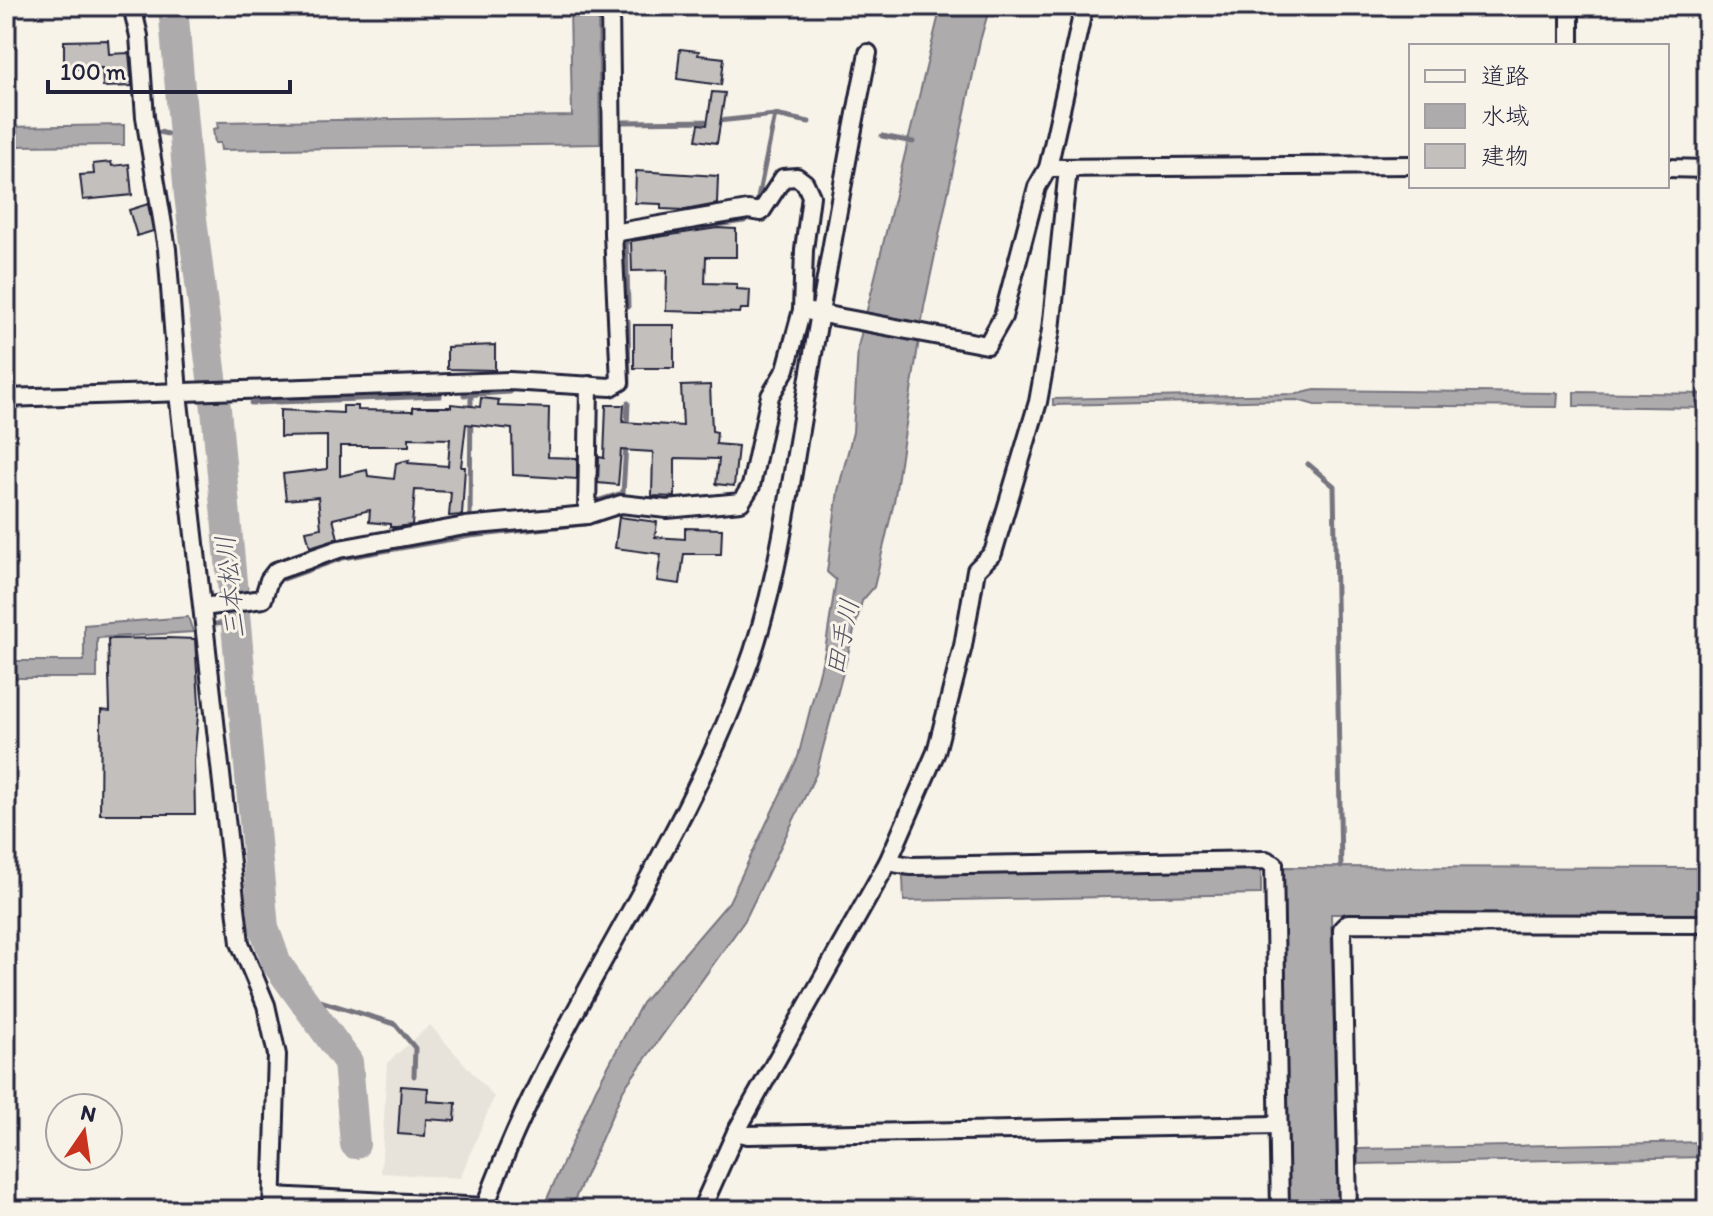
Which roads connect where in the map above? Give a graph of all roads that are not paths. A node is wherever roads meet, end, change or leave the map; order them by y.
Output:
1 (132, 6) edge
2 (610, 6) edge
3 (1084, 6) edge
4 (1570, 6) edge
5 (1570, 44) edge
6 (868, 53) dead end
7 (1409, 165) edge
8 (1048, 168) junction
9 (1669, 168) edge
10 (1068, 169) junction
11 (1707, 169) edge
12 (613, 233) junction
13 (802, 310) junction
14 (826, 315) junction
15 (589, 385) junction
16 (181, 393) junction
17 (6, 398) edge
18 (587, 515) junction
19 (203, 607) junction
20 (888, 862) junction
21 (1707, 924) edge
22 (1278, 1125) junction
23 (736, 1132) junction
24 (272, 1203) edge
25 (485, 1209) edge
26 (701, 1210) edge
27 (1280, 1210) edge
28 (1348, 1210) edge

1 - 16 street
2 - 12 street
3 - 8 street
4 - 5 street
6 - 14 street
7 - 10 street
8 - 10 street
8 - 14 street
9 - 11 street
10 - 20 street
12 - 13 street
12 - 15 street
13 - 14 street
13 - 18 street
14 - 25 street
15 - 16 street
15 - 18 street
16 - 17 street
16 - 19 street
18 - 19 street
19 - 24 street
20 - 22 street
20 - 23 street
21 - 28 street
22 - 23 street
22 - 27 street
23 - 26 street
24 - 25 street

